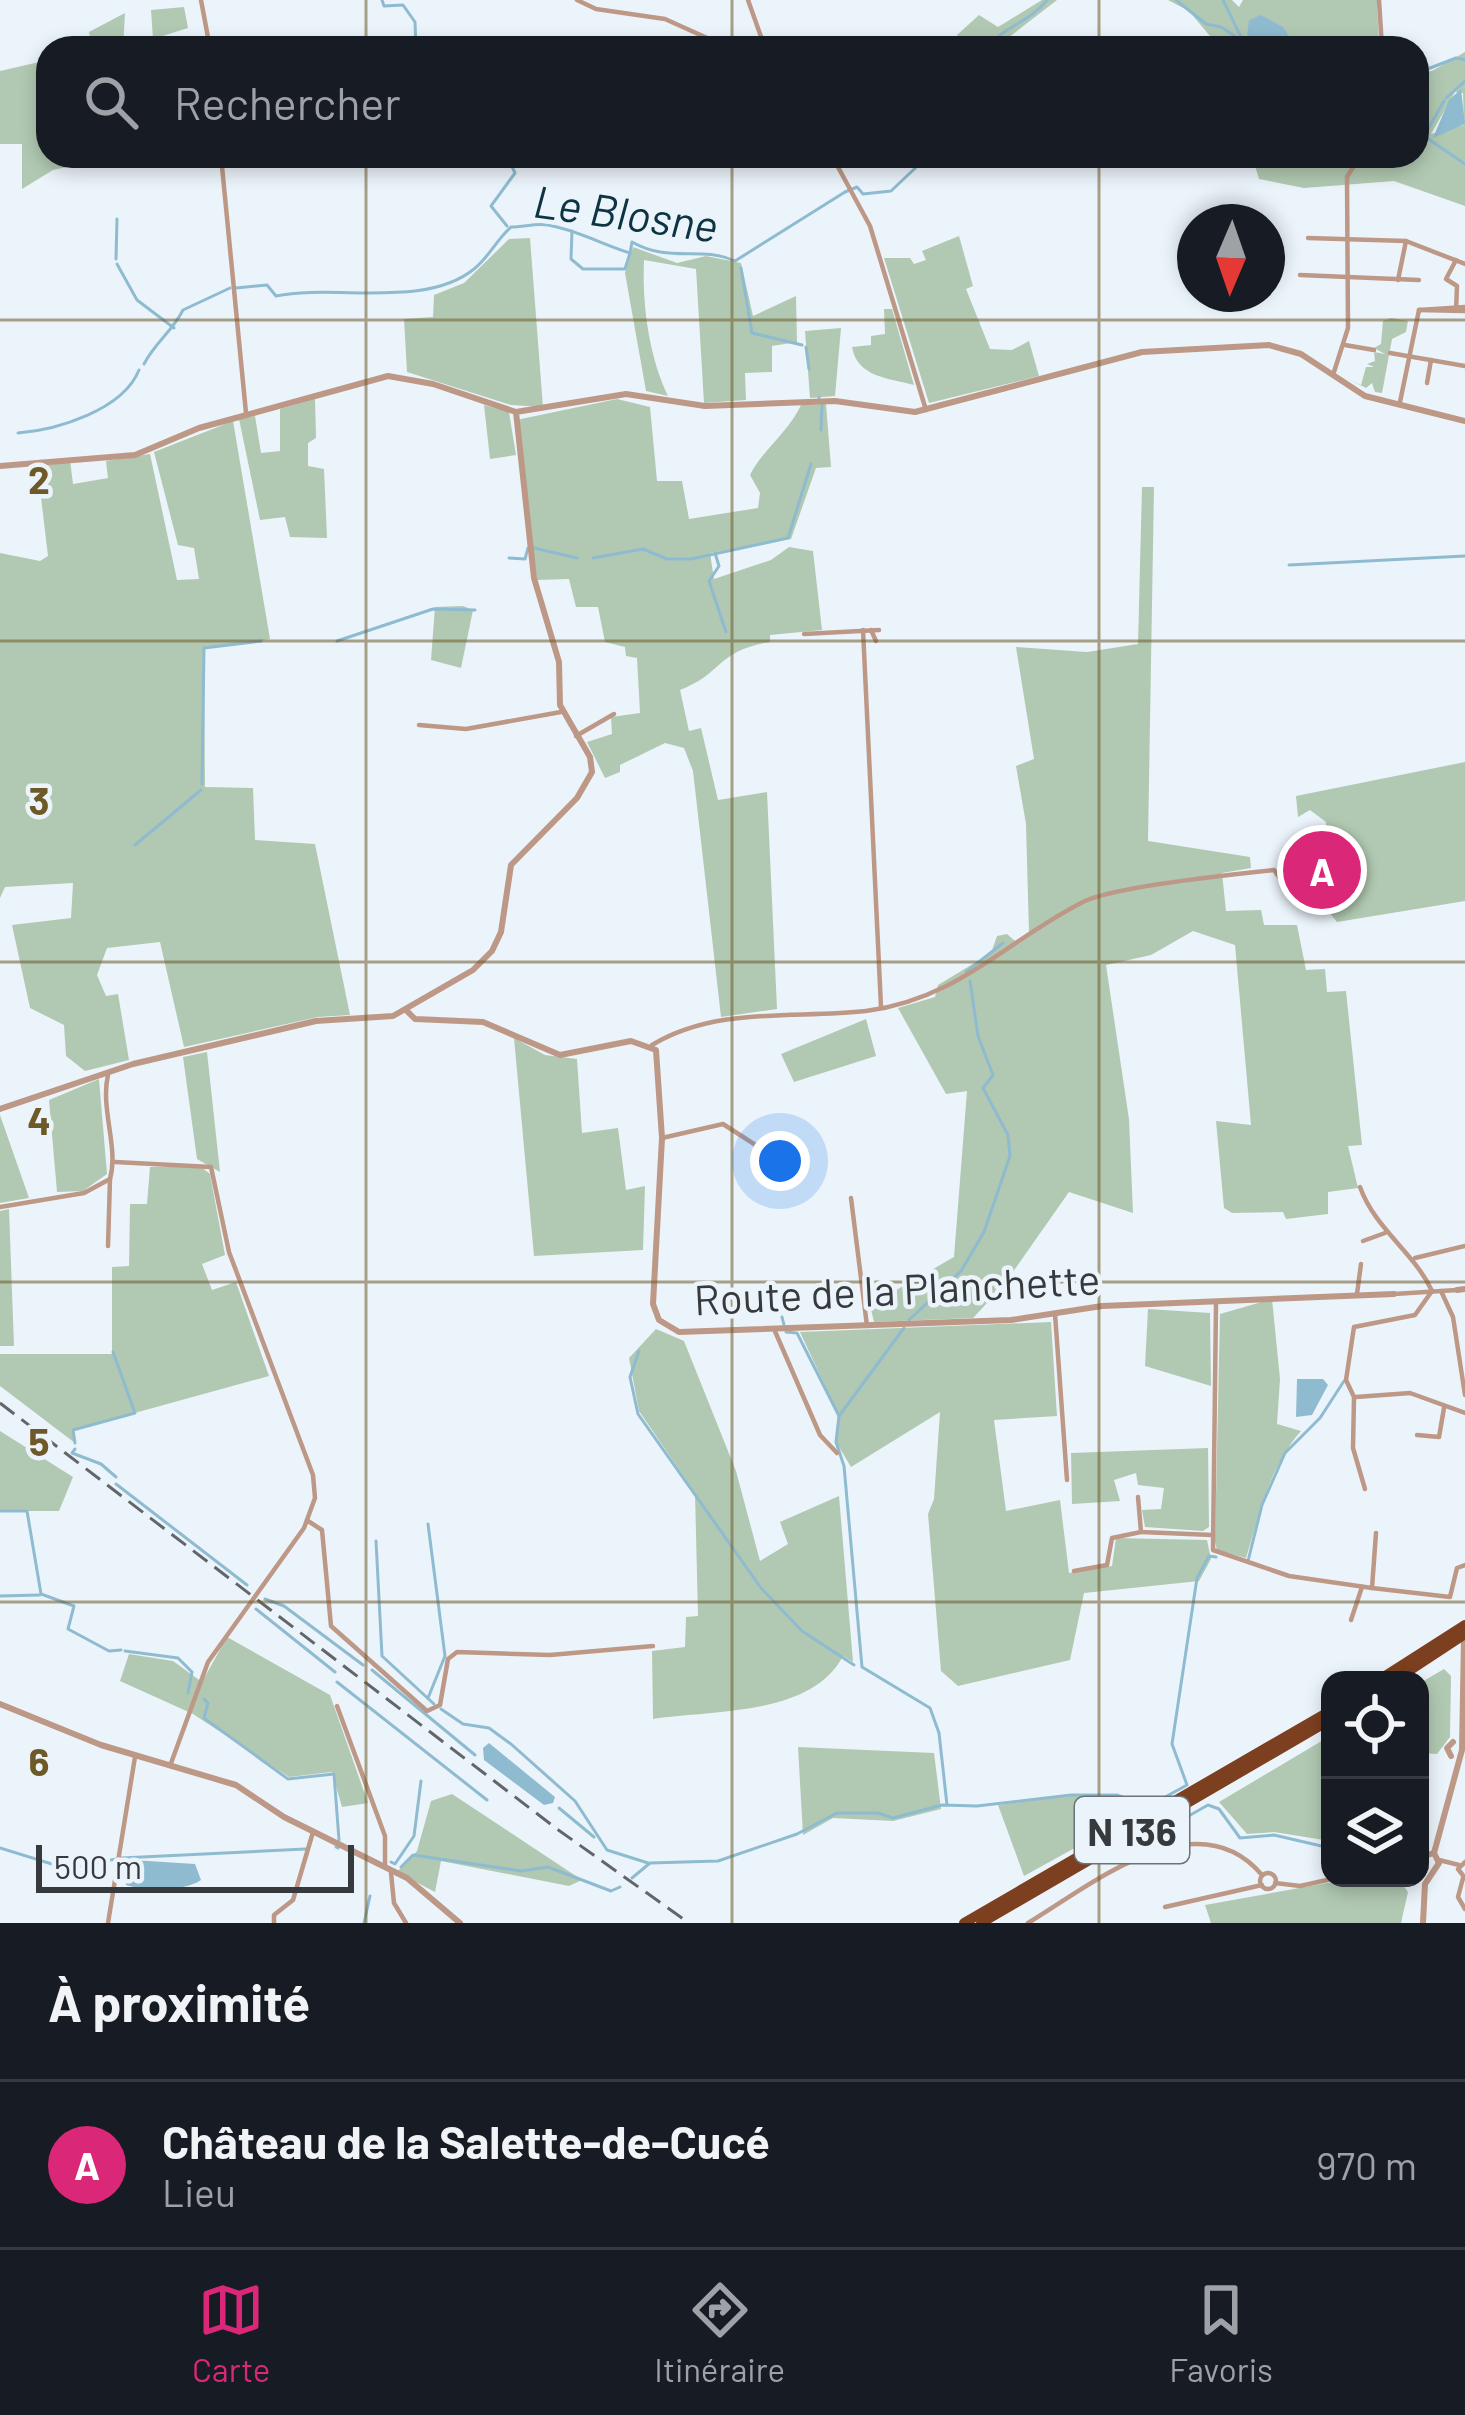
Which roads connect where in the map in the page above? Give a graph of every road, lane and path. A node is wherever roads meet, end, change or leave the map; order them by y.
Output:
1 (201, 0) edge
2 (577, 0) edge
3 (748, 0) edge
4 (1379, 0) edge
5 (208, 36) edge
6 (703, 36) edge
7 (759, 36) edge
8 (1381, 36) edge
9 (222, 168) edge
10 (839, 168) edge
11 (1355, 168) edge
12 (1347, 237) junction
13 (1308, 238) dead end
14 (1406, 241) junction
15 (1456, 259) junction
16 (1465, 264) edge
17 (1300, 275) dead end
18 (1348, 280) junction
19 (1398, 280) junction
20 (1419, 280) dead end
21 (1456, 309) junction
22 (1465, 309) edge
23 (1345, 345) junction
24 (1374, 350) dead end
25 (1390, 352) dead end
26 (1408, 356) junction
27 (1431, 360) junction
28 (1465, 366) edge
29 (1333, 376) junction
30 (1427, 383) dead end
31 (1400, 402) junction
32 (926, 410) junction
33 (516, 412) junction
34 (246, 415) junction
35 (1465, 421) edge
36 (0, 466) edge
37 (867, 630) junction
38 (879, 630) dead end
39 (804, 634) dead end
40 (876, 641) dead end
41 (561, 712) junction
42 (614, 713) dead end
43 (418, 725) dead end
44 (576, 736) junction
45 (1299, 905) dead end
46 (881, 1007) junction
47 (406, 1010) junction
48 (652, 1045) junction
49 (109, 1070) junction
50 (0, 1109) edge
51 (662, 1138) junction
52 (765, 1151) dead end
53 (115, 1162) junction
54 (110, 1178) junction
55 (1360, 1187) dead end
56 (851, 1198) dead end
57 (0, 1207) edge
58 (1387, 1231) junction
59 (1364, 1241) dead end
60 (108, 1246) dead end
61 (1465, 1246) edge
62 (1414, 1258) junction
63 (1360, 1264) dead end
64 (1461, 1289) edge
65 (1432, 1291) junction
66 (1441, 1291) junction
67 (1357, 1294) junction
68 (1394, 1294) joint
69 (1216, 1304) junction
70 (1055, 1314) junction
71 (867, 1325) junction
72 (774, 1329) junction
73 (1465, 1395) edge
74 (1354, 1397) junction
75 (1444, 1408) junction
76 (1465, 1413) edge
77 (1417, 1435) dead end
78 (837, 1453) dead end
79 (1067, 1480) dead end
80 (1365, 1489) dead end
81 (1138, 1497) dead end
82 (308, 1521) junction
83 (1141, 1532) junction
84 (1376, 1533) dead end
85 (1212, 1535) junction
86 (1465, 1565) edge
87 (1074, 1571) dead end
88 (1362, 1587) junction
89 (1372, 1588) junction
90 (1352, 1620) dead end
91 (1465, 1621) edge
92 (1464, 1643) edge
93 (653, 1646) dead end
94 (1401, 1671) edge
95 (1407, 1671) edge
96 (0, 1704) edge
97 (337, 1706) dead end
98 (1321, 1716) edge
99 (1321, 1725) edge
100 (1457, 1740) junction
101 (135, 1756) junction
102 (1456, 1758) junction
103 (170, 1766) junction
104 (313, 1832) junction
105 (1429, 1861) edge
106 (1434, 1863) junction
107 (1461, 1866) edge
108 (389, 1868) junction
109 (1262, 1875) junction
110 (1464, 1878) edge
111 (1321, 1881) edge
112 (1275, 1883) junction
113 (1262, 1886) junction
114 (1165, 1907) dead end
115 (1465, 1909) edge
116 (108, 1923) edge
117 (274, 1923) edge
118 (406, 1923) edge
119 (460, 1923) edge
120 (964, 1923) edge
121 (981, 1923) edge
122 (1028, 1923) edge
123 (1420, 1923) edge

1 - 5 street
2 - 6 street
3 - 7 street
4 - 8 street
9 - 34 street
10 - 32 street
11 - 12 street
12 - 13 street
12 - 14 street
12 - 18 street
14 - 15 street
14 - 19 street
15 - 16 street
15 - 21 street
17 - 18 street
18 - 19 street
18 - 23 street
19 - 20 street
21 - 22 street
21 - 26 street
23 - 24 street
23 - 29 street
25 - 26 street
26 - 27 street
26 - 31 street
27 - 28 street
27 - 30 street
29 - 31 street
29 - 32 street
31 - 35 street
32 - 33 street
33 - 34 street
33 - 41 street
34 - 36 street
37 - 38 street
37 - 39 street
37 - 40 street
37 - 46 street
41 - 43 street
41 - 44 street
42 - 44 street
44 - 47 street
45 - 46 street
46 - 48 street
47 - 48 street
47 - 49 street
48 - 51 street, Route de la Planchette
49 - 50 street
49 - 53 street
51 - 52 street
51 - 72 street, Route de la Planchette
53 - 54 street
53 - 82 street
54 - 57 street
54 - 60 street
55 - 58 street
56 - 71 street
58 - 59 street
58 - 62 street
61 - 62 street
62 - 65 street
63 - 67 street
64 - 66 street, Route de la Planchette
65 - 66 street, Route de la Planchette
65 - 68 street, Route de la Planchette
65 - 74 street
66 - 73 street
67 - 68 street, Route de la Planchette
67 - 69 street, Route de la Planchette
69 - 70 street, Route de la Planchette
69 - 85 street
70 - 71 street, Route de la Planchette
70 - 79 street
71 - 72 street, Route de la Planchette
72 - 78 street
74 - 75 street
74 - 80 street
75 - 76 street
75 - 77 street
81 - 83 street
82 - 93 street
82 - 103 street
83 - 85 street
83 - 87 street
84 - 89 street
85 - 88 street
86 - 89 street
88 - 89 street
88 - 90 street
91 - 92 street
91 - 94 highway
92 - 95 highway
92 - 100 street
96 - 101 street
97 - 108 street
98 - 120 highway, N 136
99 - 121 highway, N 136
100 - 102 street
100 - 102 street
101 - 103 street
101 - 116 street
102 - 106 street
103 - 104 street
104 - 108 street
104 - 117 street
105 - 106 street
106 - 107 street
106 - 123 street
107 - 110 street
108 - 118 street
108 - 119 street
109 - 112 street
109 - 113 street
109 - 122 street
110 - 115 street
111 - 112 street
112 - 113 street
113 - 114 street

